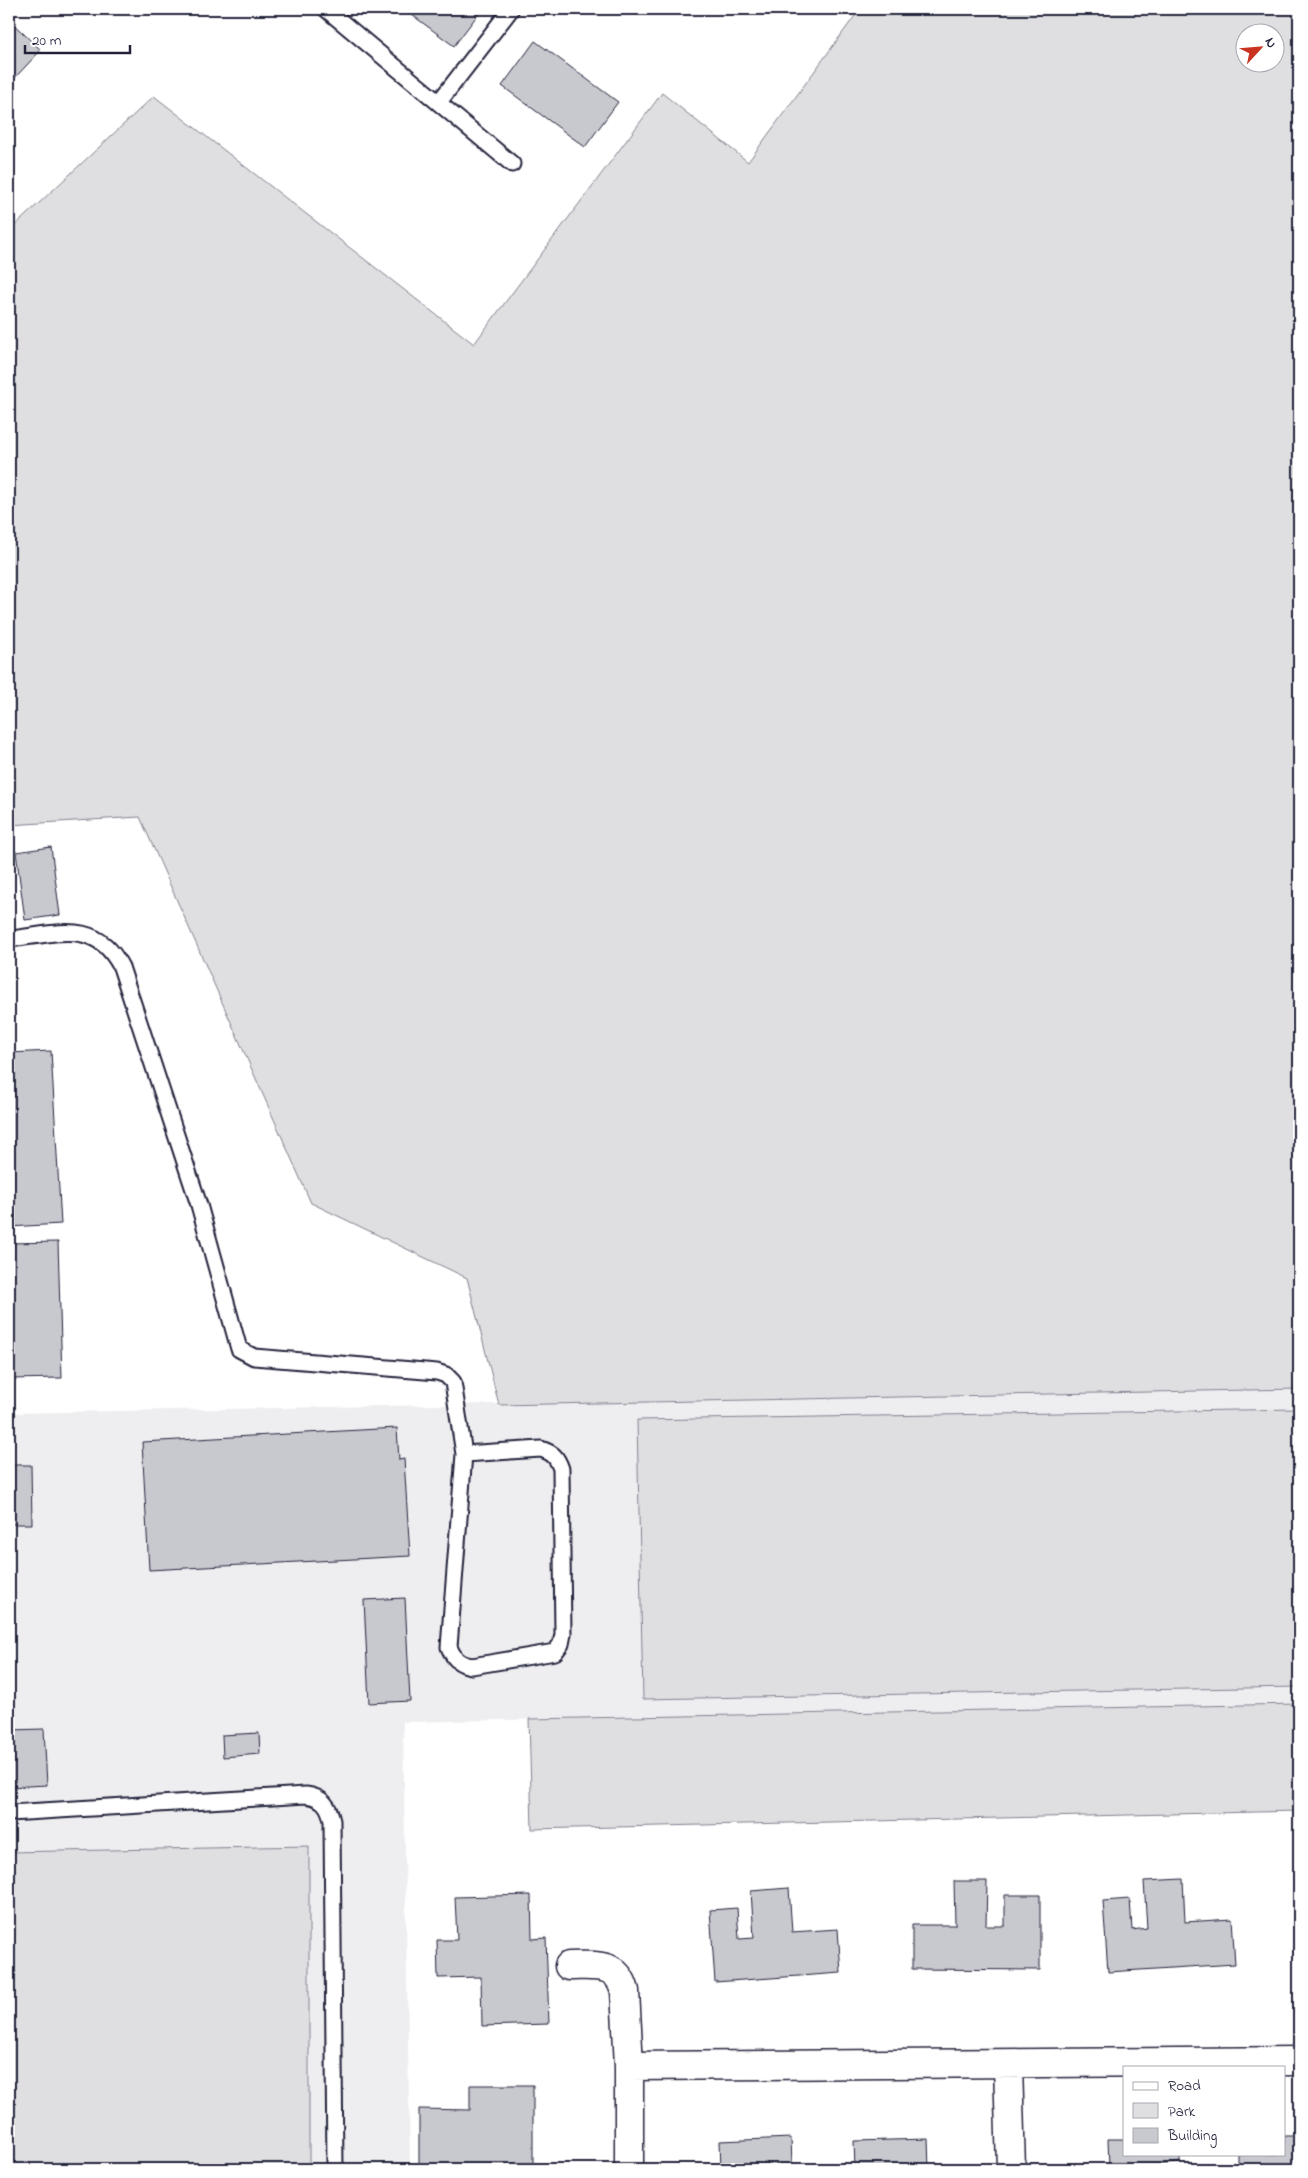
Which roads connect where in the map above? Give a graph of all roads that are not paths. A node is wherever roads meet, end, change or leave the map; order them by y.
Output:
1 (326, 9) edge
2 (511, 9) edge
3 (440, 102) junction
4 (512, 164) dead end
5 (9, 940) edge
6 (464, 1454) junction
7 (9, 1813) edge
8 (569, 1966) dead end
9 (1299, 2061) edge
10 (1008, 2065) junction
11 (629, 2066) junction
12 (335, 2169) edge
13 (628, 2169) edge
14 (1010, 2169) edge

1 - 3 lane
2 - 3 lane
3 - 4 lane
5 - 6 lane
6 - 6 lane
7 - 12 lane
8 - 11 street
9 - 10 street
10 - 11 street
10 - 14 street
11 - 13 street

